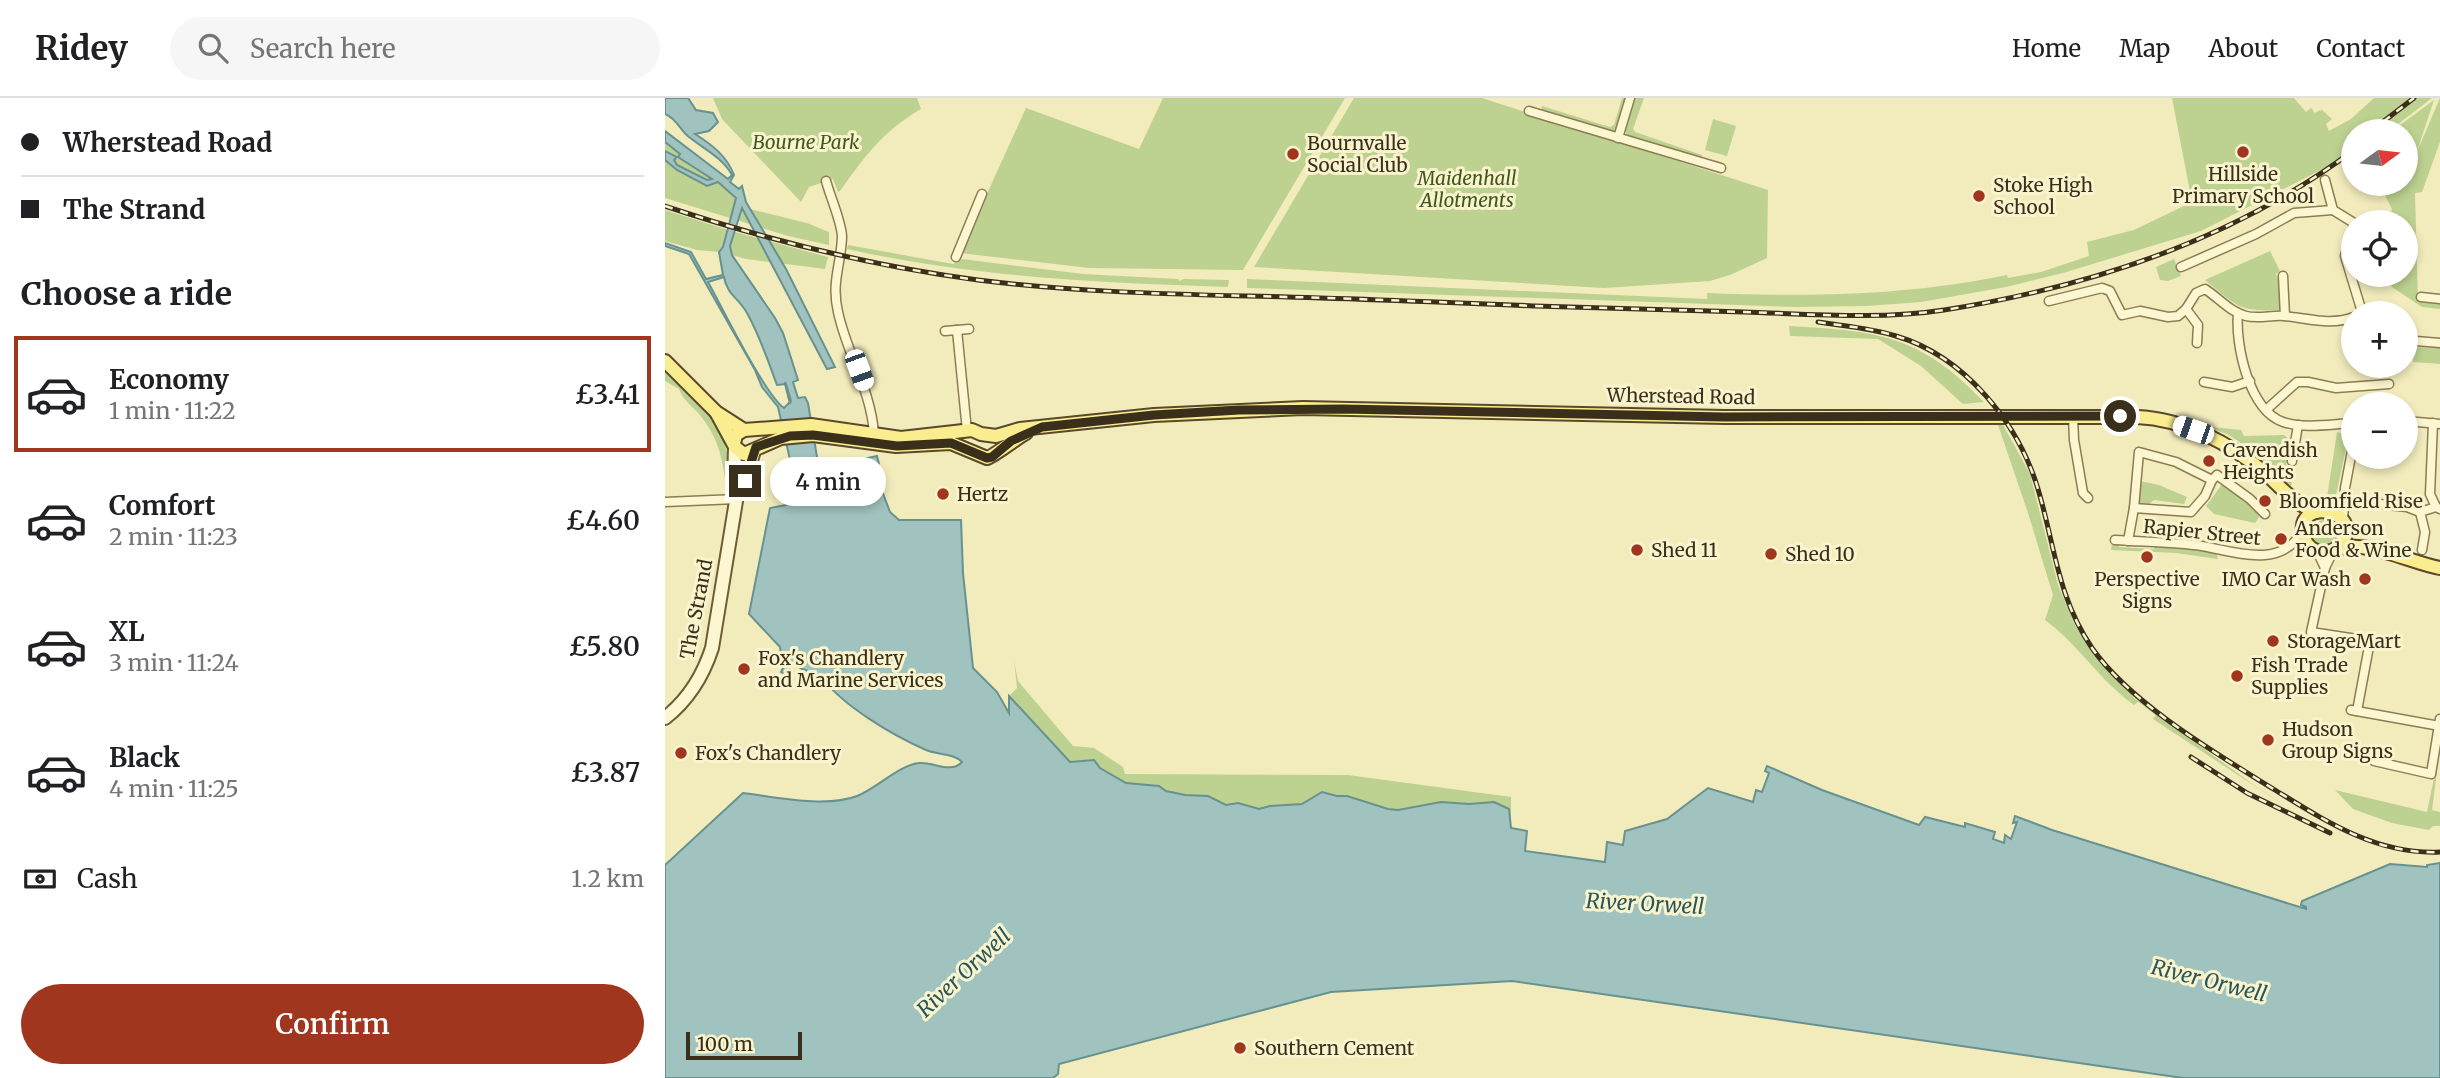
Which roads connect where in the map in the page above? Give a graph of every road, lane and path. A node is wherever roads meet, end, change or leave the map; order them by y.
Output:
1 (1630, 98) edge
2 (1529, 111) dead end
3 (1618, 138) junction
4 (1721, 168) dead end
5 (2325, 180) dead end
6 (826, 181) dead end
7 (982, 194) dead end
8 (2333, 210) junction
9 (2341, 215) edge
10 (956, 257) dead end
11 (2181, 267) dead end
12 (2283, 276) dead end
13 (2421, 297) dead end
14 (2440, 299) edge
15 (2049, 301) dead end
16 (2186, 309) junction
17 (2238, 313) junction
18 (2285, 316) junction
19 (2341, 320) edge
20 (969, 329) dead end
21 (957, 330) junction
22 (945, 331) dead end
23 (2418, 341) edge
24 (2197, 343) dead end
25 (2440, 343) edge
26 (665, 361) edge
27 (2250, 381) junction
28 (2204, 382) dead end
29 (2389, 384) dead end
30 (2266, 410) junction
31 (716, 412) junction
32 (2073, 417) junction
33 (2418, 422) edge
34 (2341, 423) edge
35 (2437, 423) edge
36 (2298, 425) junction
37 (1042, 427) junction
38 (812, 430) junction
39 (967, 430) junction
40 (748, 431) junction
41 (779, 433) junction
42 (874, 434) junction
43 (981, 434) junction
44 (734, 445) junction
45 (755, 449) junction
46 (994, 455) junction
47 (2292, 461) dead end
48 (2349, 469) edge
49 (2212, 480) junction
50 (2345, 488) junction
51 (737, 497) junction
52 (2088, 498) dead end
53 (665, 502) edge
54 (2295, 502) junction
55 (2379, 504) dead end
56 (2134, 508) junction
57 (2438, 508) edge
58 (2321, 511) junction
59 (2420, 512) junction
60 (2265, 514) dead end
61 (2344, 524) junction
62 (2304, 528) junction
63 (2115, 540) dead end
64 (2128, 541) junction
65 (2368, 547) junction
66 (2284, 548) junction
67 (2312, 548) junction
68 (2335, 550) junction
69 (2422, 551) dead end
70 (2325, 568) junction
71 (2440, 568) edge
72 (665, 718) edge
73 (2440, 724) edge
74 (2374, 761) dead end

1 - 3 street
2 - 3 street
3 - 4 street
5 - 8 street
6 - 42 street
7 - 10 street
8 - 9 street
8 - 11 street
12 - 18 street
13 - 14 street
15 - 16 street
16 - 17 street
16 - 24 street
17 - 18 street
17 - 27 street
18 - 19 street
20 - 21 street
21 - 22 street
21 - 39 street
23 - 25 street
26 - 31 main road
27 - 28 street
27 - 30 street
29 - 30 street
30 - 36 street
31 - 40 main road
31 - 44 main road
32 - 37 main road, Wherstead Road
32 - 52 street
32 - 54 main road, Wherstead Road
33 - 35 street
34 - 36 street
35 - 57 street
36 - 47 street
37 - 43 main road, Wherstead Road
37 - 46 main road, Wherstead Road
38 - 41 main road, Wherstead Road
38 - 42 main road, Wherstead Road
38 - 46 main road, Wherstead Road
39 - 42 main road, Wherstead Road
39 - 43 main road, Wherstead Road
40 - 41 main road, Wherstead Road
40 - 44 main road
40 - 45 main road
41 - 45 main road, Wherstead Road
43 - 46 main road
44 - 45 main road, Wherstead Road
44 - 51 main road, The Strand
45 - 51 main road, The Strand
48 - 50 street
49 - 56 street
49 - 56 street
49 - 60 street
50 - 58 street
50 - 61 street
51 - 53 street
51 - 72 main road, The Strand
54 - 58 main road, Wherstead Road
54 - 62 main road, Wherstead Road
55 - 59 street
56 - 64 street
57 - 59 street
58 - 61 main road
58 - 62 main road
59 - 69 street
61 - 65 main road
61 - 68 main road
62 - 66 street, Rapier Street
62 - 67 main road
63 - 64 street, Rapier Street
64 - 66 street, Rapier Street
65 - 68 main road
65 - 71 main road
66 - 67 street, Rapier Street
67 - 68 main road
67 - 70 street
68 - 70 street
70 - 73 street
73 - 74 street

